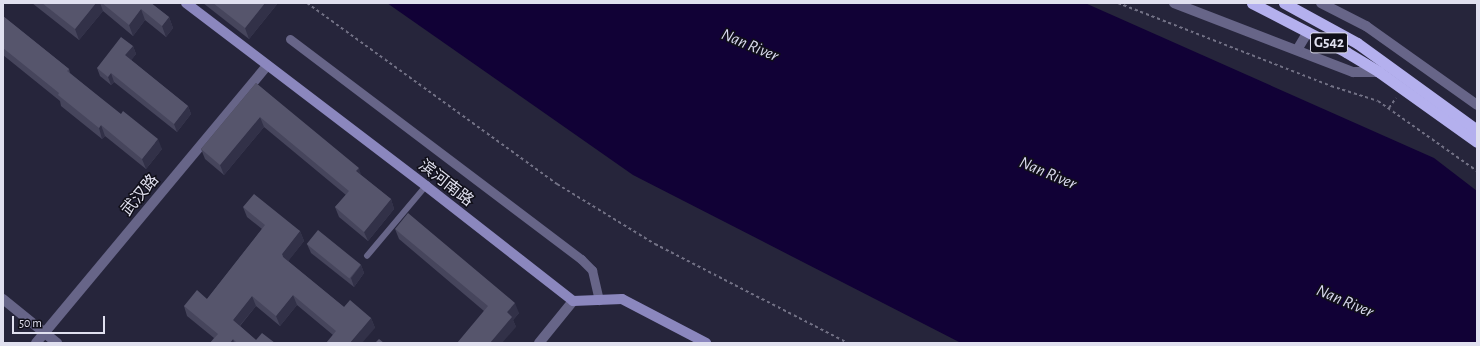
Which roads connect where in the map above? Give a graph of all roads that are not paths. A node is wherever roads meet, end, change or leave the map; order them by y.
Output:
1 (186, 3) edge
2 (1174, 3) edge
3 (1252, 3) edge
4 (1284, 3) edge
5 (1321, 3) edge
6 (1308, 32) junction
7 (290, 38) dead end
8 (1296, 50) junction
9 (267, 66) junction
10 (1379, 72) junction
11 (1405, 85) junction
12 (1477, 105) edge
13 (1477, 130) edge
14 (1477, 142) edge
15 (426, 186) junction
16 (367, 256) dead end
17 (3, 299) edge
18 (599, 300) junction
19 (573, 302) junction
20 (44, 333) junction
21 (36, 343) edge
22 (57, 343) edge
23 (539, 343) edge
24 (706, 343) edge

1 - 9 main road, 滨河南路
2 - 8 street
3 - 6 highway, G542
4 - 11 highway, G542
5 - 12 street
6 - 8 street
6 - 10 highway, G542
7 - 18 street
8 - 10 street
9 - 15 main road, 滨河南路
9 - 20 street, 武汉路
10 - 11 highway, G542
11 - 13 highway, G542
11 - 14 highway, G542
15 - 16 lane
15 - 19 main road, 滨河南路
17 - 20 street
18 - 19 main road
18 - 24 main road
19 - 23 street
20 - 21 street, 武汉路
20 - 22 street

